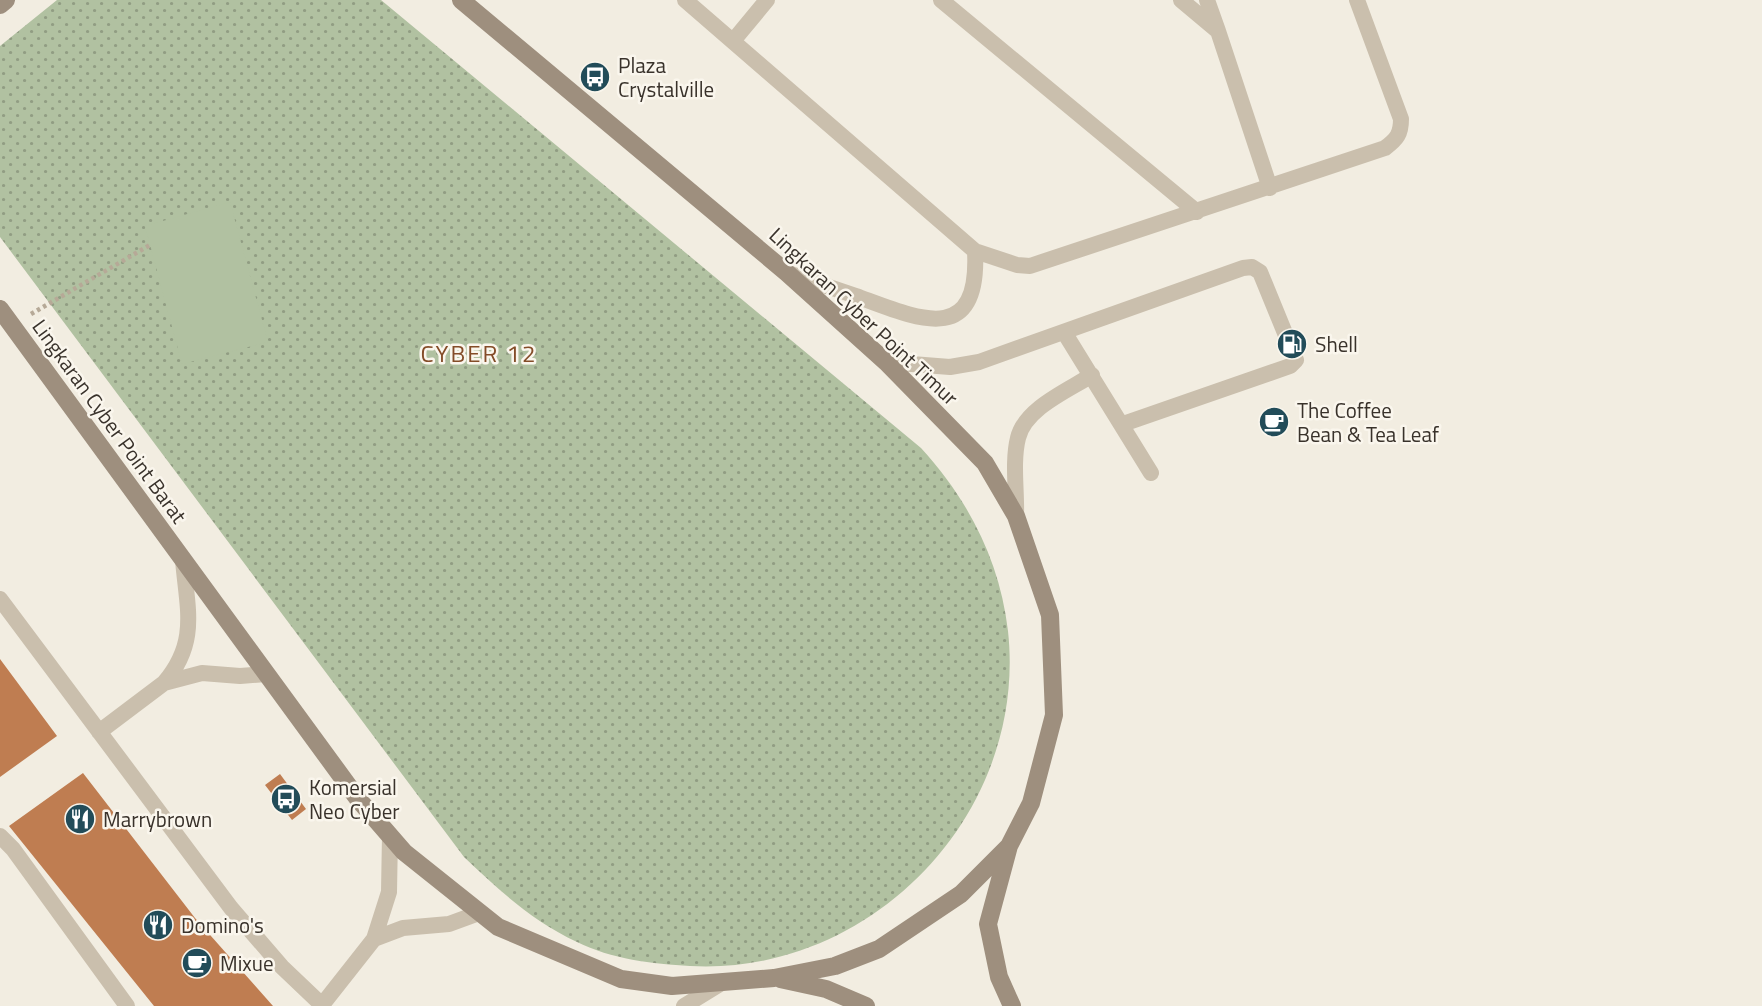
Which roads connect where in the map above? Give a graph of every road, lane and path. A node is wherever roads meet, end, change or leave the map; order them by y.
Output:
1 (6, 0) edge
2 (461, 0) edge
3 (685, 0) edge
4 (767, 0) edge
5 (941, 0) edge
6 (1181, 0) edge
7 (1207, 0) edge
8 (1357, 0) edge
9 (0, 5) edge
10 (1218, 31) junction
11 (733, 41) junction
12 (1270, 188) junction
13 (1197, 212) junction
14 (150, 245) dead end
15 (975, 251) junction
16 (786, 272) junction
17 (0, 309) edge
18 (12, 325) junction
19 (1064, 332) junction
20 (886, 362) junction
21 (1092, 375) junction
22 (1123, 424) junction
23 (1151, 473) dead end
24 (1016, 516) junction
25 (183, 560) junction
26 (0, 599) edge
27 (266, 674) junction
28 (164, 683) junction
29 (99, 732) junction
30 (390, 835) junction
31 (0, 836) edge
32 (1009, 846) junction
33 (479, 913) junction
34 (374, 939) junction
35 (774, 978) junction
36 (720, 984) junction
37 (322, 1005) edge
38 (127, 1006) edge
39 (684, 1006) edge
40 (866, 1006) edge
41 (1012, 1006) edge

1 - 9 main road
2 - 16 main road, Lingkaran Cyber Point Timur
3 - 11 lane
4 - 11 lane
5 - 13 lane
6 - 10 lane
7 - 10 lane
8 - 12 lane
10 - 12 lane
11 - 15 lane
12 - 13 lane
13 - 15 lane
14 - 18 path
15 - 16 lane
16 - 20 main road, Lingkaran Cyber Point Timur
17 - 18 main road, Lingkaran Cyber Point Barat
18 - 25 main road, Lingkaran Cyber Point Barat
19 - 20 lane
19 - 21 lane
19 - 22 lane
20 - 24 main road, Lingkaran Cyber Point Timur
21 - 22 lane
21 - 24 lane
22 - 23 lane
24 - 32 main road, Lingkaran Cyber Point Timur
25 - 27 main road, Lingkaran Cyber Point Barat
25 - 28 lane, Lingkaran Cyber Point Barat
26 - 29 lane
27 - 28 lane, Lingkaran Cyber Point Barat
27 - 30 main road, Lingkaran Cyber Point Barat
28 - 29 lane, Lingkaran Cyber Point Barat
29 - 37 lane
30 - 33 main road, Lingkaran Cyber Point Barat
30 - 34 lane
31 - 38 lane
32 - 35 main road
32 - 41 main road
33 - 34 lane
33 - 36 main road, Lingkaran Cyber Point Barat
34 - 37 lane
35 - 36 main road, Lingkaran Cyber Point Barat
35 - 40 main road
36 - 39 lane

